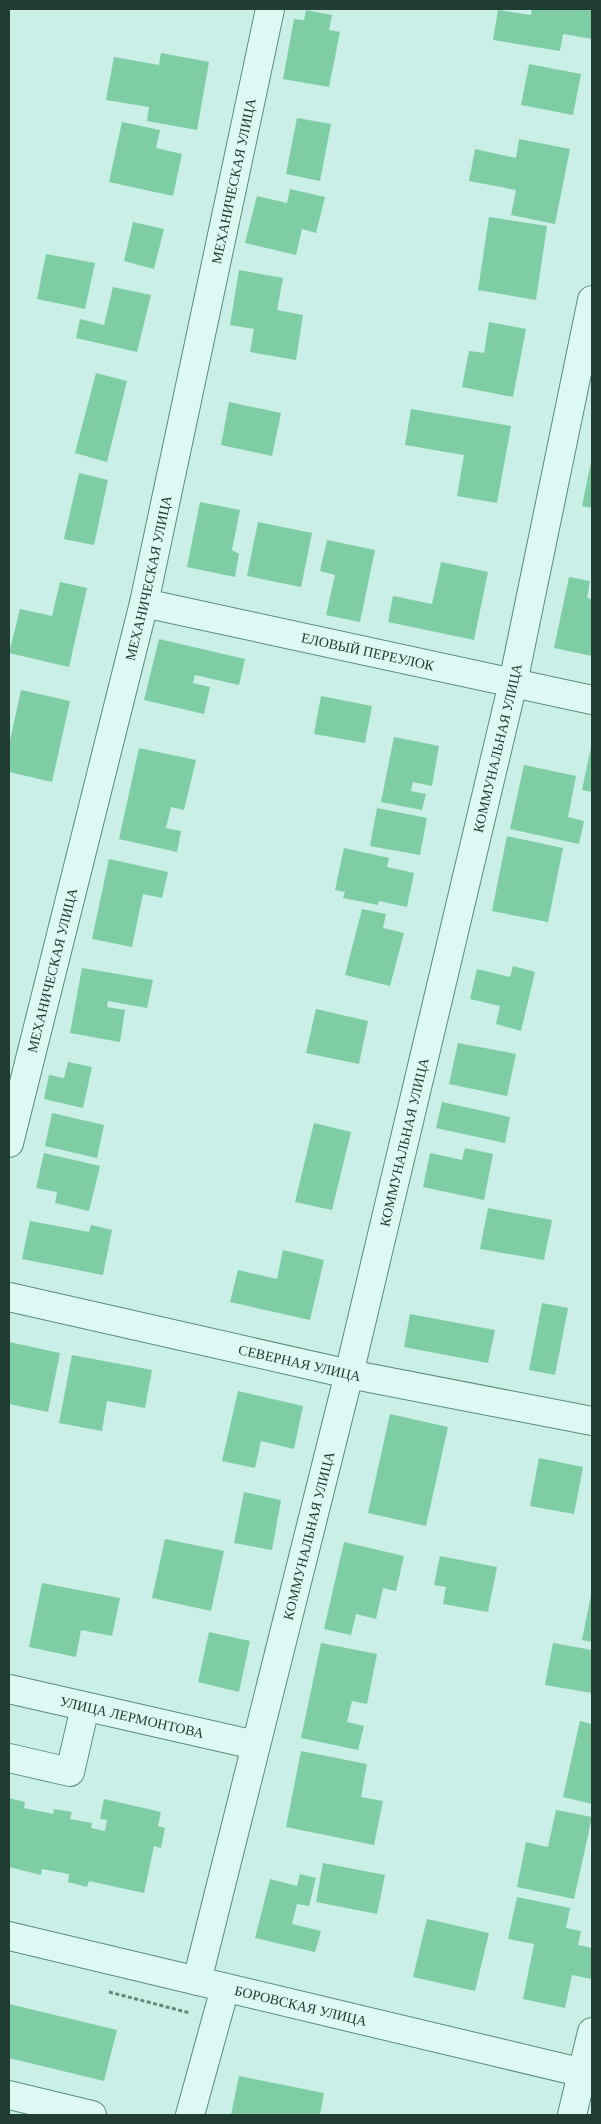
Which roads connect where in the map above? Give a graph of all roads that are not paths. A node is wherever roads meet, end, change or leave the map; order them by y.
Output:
1 (270, 9) edge
2 (592, 300) edge
3 (144, 603) junction
4 (513, 683) junction
5 (592, 700) edge
6 (9, 1143) edge
7 (9, 1296) edge
8 (349, 1374) junction
9 (592, 1421) edge
10 (9, 1690) edge
11 (85, 1707) junction
12 (255, 1745) junction
13 (9, 1758) edge
14 (9, 1936) edge
15 (196, 1981) junction
16 (225, 1988) junction
17 (592, 2032) edge
18 (588, 2074) edge
19 (9, 2094) edge
20 (92, 2115) edge
21 (190, 2115) edge
22 (572, 2115) edge

1 - 3 street, МЕХАНИЧЕСКАЯ УЛИЦА
2 - 4 street, КОММУНАЛЬНАЯ УЛИЦА
3 - 4 street, ЕЛОВЫЙ ПЕРЕУЛОК
3 - 6 street, МЕХАНИЧЕСКАЯ УЛИЦА
4 - 5 street, ЕЛОВЫЙ ПЕРЕУЛОК
4 - 8 street, КОММУНАЛЬНАЯ УЛИЦА
7 - 8 street, СЕВЕРНАЯ УЛИЦА
8 - 9 street, СЕВЕРНАЯ УЛИЦА
8 - 12 street, КОММУНАЛЬНАЯ УЛИЦА
10 - 11 street, УЛИЦА ЛЕРМОНТОВА
11 - 12 street, УЛИЦА ЛЕРМОНТОВА
11 - 13 street
12 - 15 street, КОММУНАЛЬНАЯ УЛИЦА
14 - 15 street, БОРОВСКАЯ УЛИЦА
15 - 16 street, БОРОВСКАЯ УЛИЦА
16 - 18 street, БОРОВСКАЯ УЛИЦА
16 - 21 street
17 - 18 street
18 - 22 street
19 - 20 street

